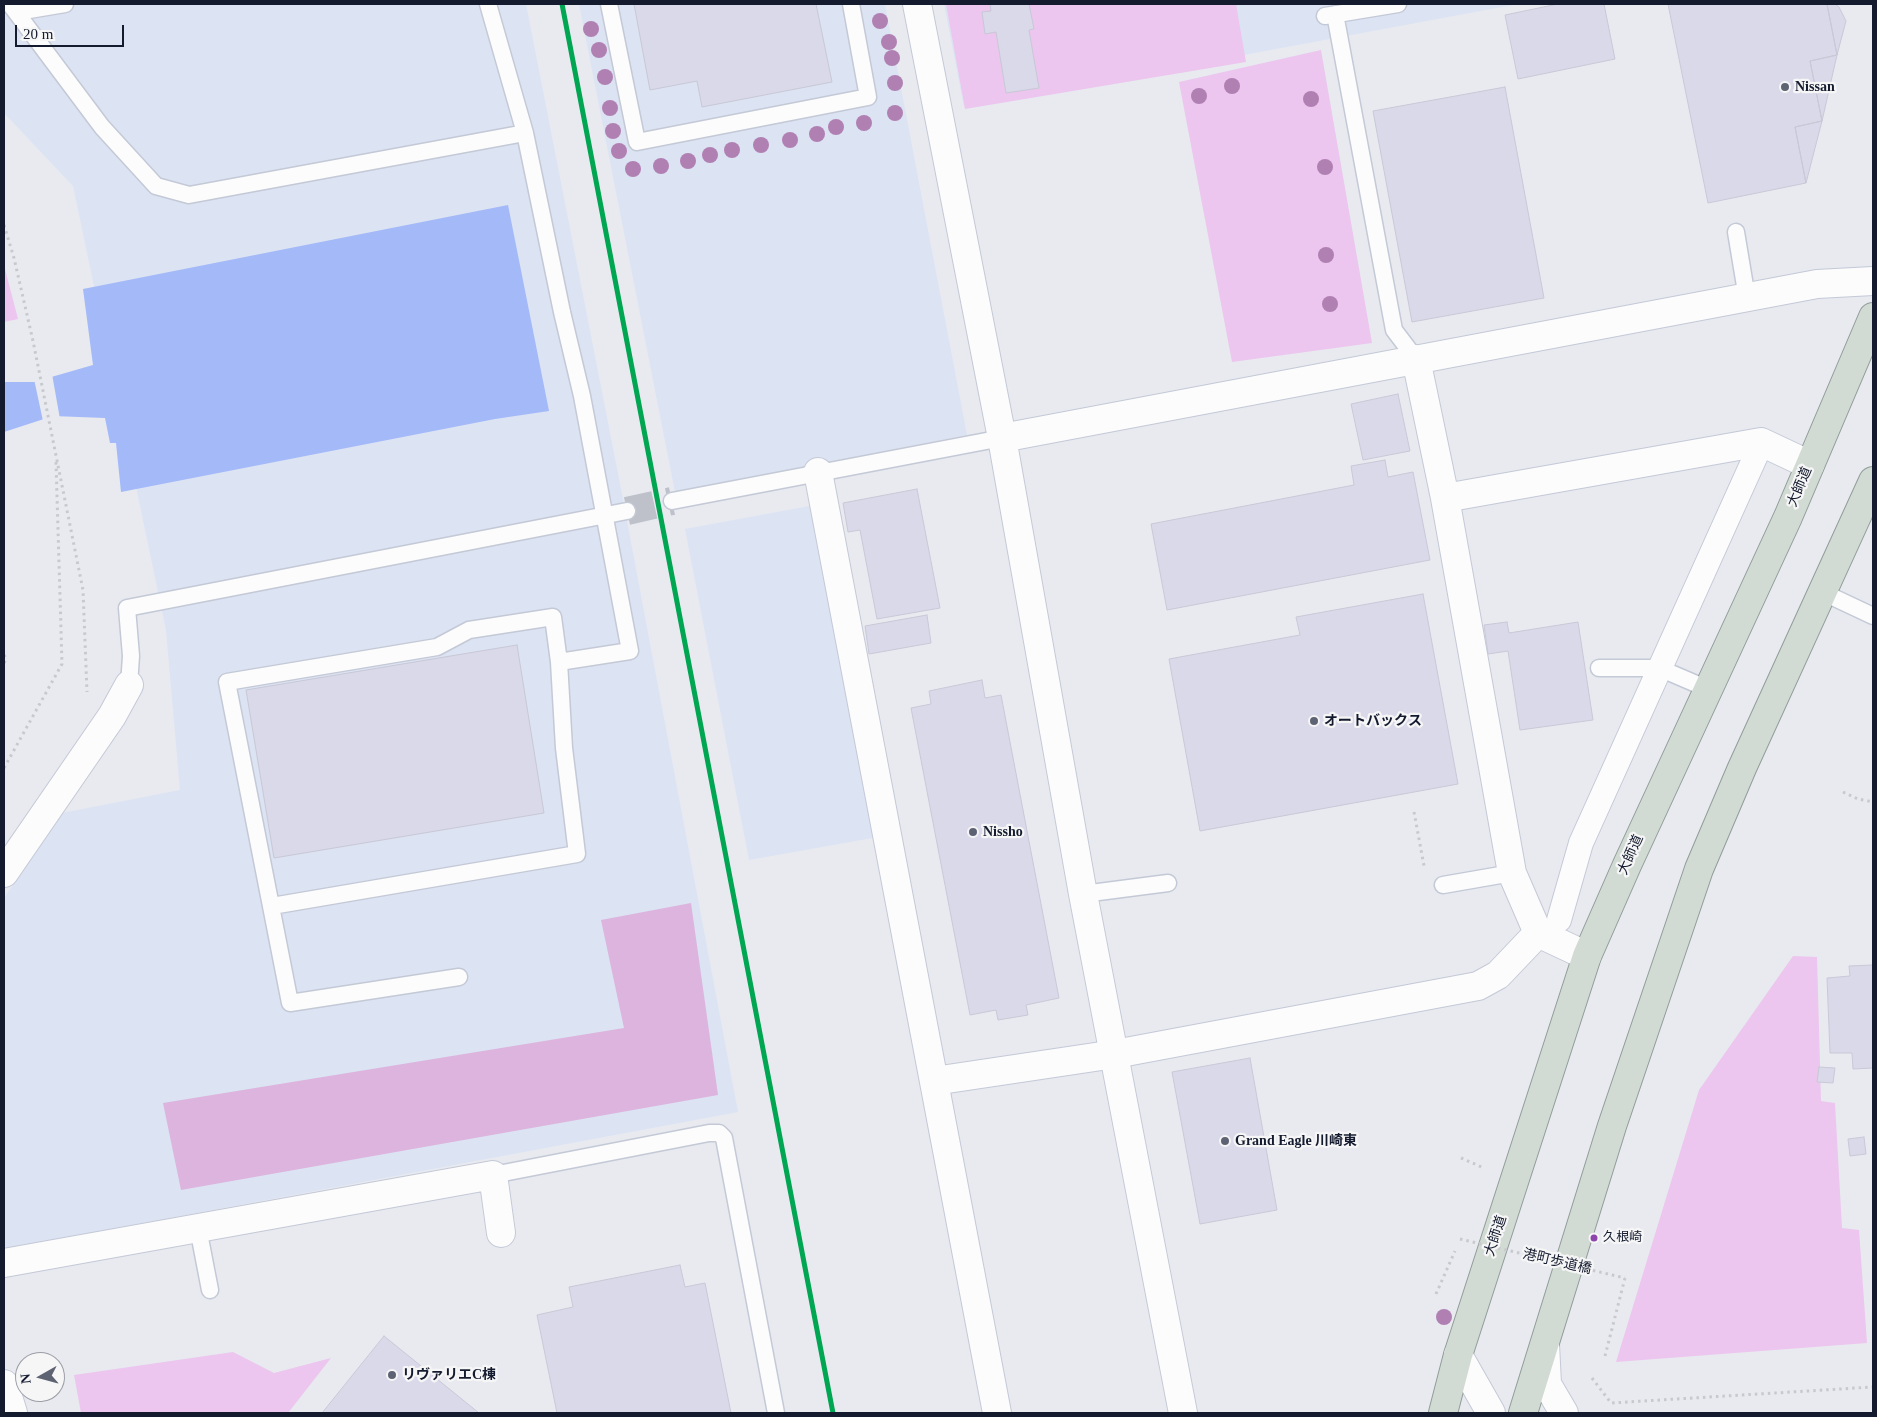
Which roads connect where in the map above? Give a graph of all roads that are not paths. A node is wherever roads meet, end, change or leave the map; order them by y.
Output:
1 (65, 4) edge
2 (488, 4) edge
3 (608, 4) edge
4 (851, 4) edge
5 (917, 4) edge
6 (1398, 4) edge
7 (13, 8) edge
8 (525, 134) junction
9 (1736, 232) dead end
10 (1873, 281) edge
11 (1747, 298) junction
12 (1873, 318) edge
13 (1416, 359) junction
14 (1002, 438) junction
15 (1757, 453) dead end
16 (1810, 465) junction
17 (818, 472) junction
18 (1873, 481) edge
19 (1445, 498) junction
20 (672, 501) tunnel mouth
21 (627, 511) tunnel mouth
22 (604, 515) junction
23 (1822, 592) junction
24 (1873, 616) edge
25 (559, 662) junction
26 (1599, 668) dead end
27 (1659, 668) junction
28 (129, 685) joint
29 (1708, 689) junction
30 (4, 873) edge
31 (1512, 873) junction
32 (1168, 883) dead end
33 (1443, 885) dead end
34 (1083, 894) junction
35 (272, 906) junction
36 (1548, 927) junction
37 (1587, 956) junction
38 (459, 977) dead end
39 (1115, 1054) junction
40 (934, 1081) junction
41 (493, 1175) junction
42 (198, 1228) junction
43 (501, 1232) dead end
44 (4, 1263) edge
45 (210, 1290) dead end
46 (1545, 1343) junction
47 (1458, 1355) junction
48 (4, 1384) edge
49 (13, 1413) edge
50 (776, 1413) edge
51 (997, 1413) edge
52 (1183, 1413) edge
53 (1443, 1413) edge
54 (1491, 1413) edge
55 (1523, 1413) edge
56 (1564, 1413) edge

1 - 7 lane
2 - 8 lane
3 - 4 lane
5 - 14 street
6 - 13 lane
7 - 8 lane
8 - 22 lane
9 - 11 lane
10 - 11 street
11 - 13 street
12 - 16 highway, 大師道
13 - 14 street
13 - 19 street
14 - 17 lane
14 - 34 street
15 - 27 street
16 - 19 street
16 - 29 highway, 大師道
17 - 20 lane
17 - 40 street
18 - 23 highway
19 - 31 street
21 - 22 lane
22 - 25 lane
22 - 28 lane
23 - 24 lane
23 - 46 highway
25 - 35 lane
25 - 35 lane
26 - 27 lane
27 - 29 lane
27 - 36 street
28 - 30 street
29 - 37 highway, 大師道
31 - 33 lane
31 - 36 street
32 - 34 lane
34 - 39 street
35 - 38 lane
36 - 37 street
36 - 39 street
37 - 47 highway, 大師道
39 - 40 street
39 - 52 street
40 - 51 street
41 - 42 street
41 - 43 street
41 - 50 lane
42 - 44 street
42 - 45 lane
46 - 55 highway
46 - 56 street
47 - 53 highway, 大師道
47 - 54 street
48 - 49 street

